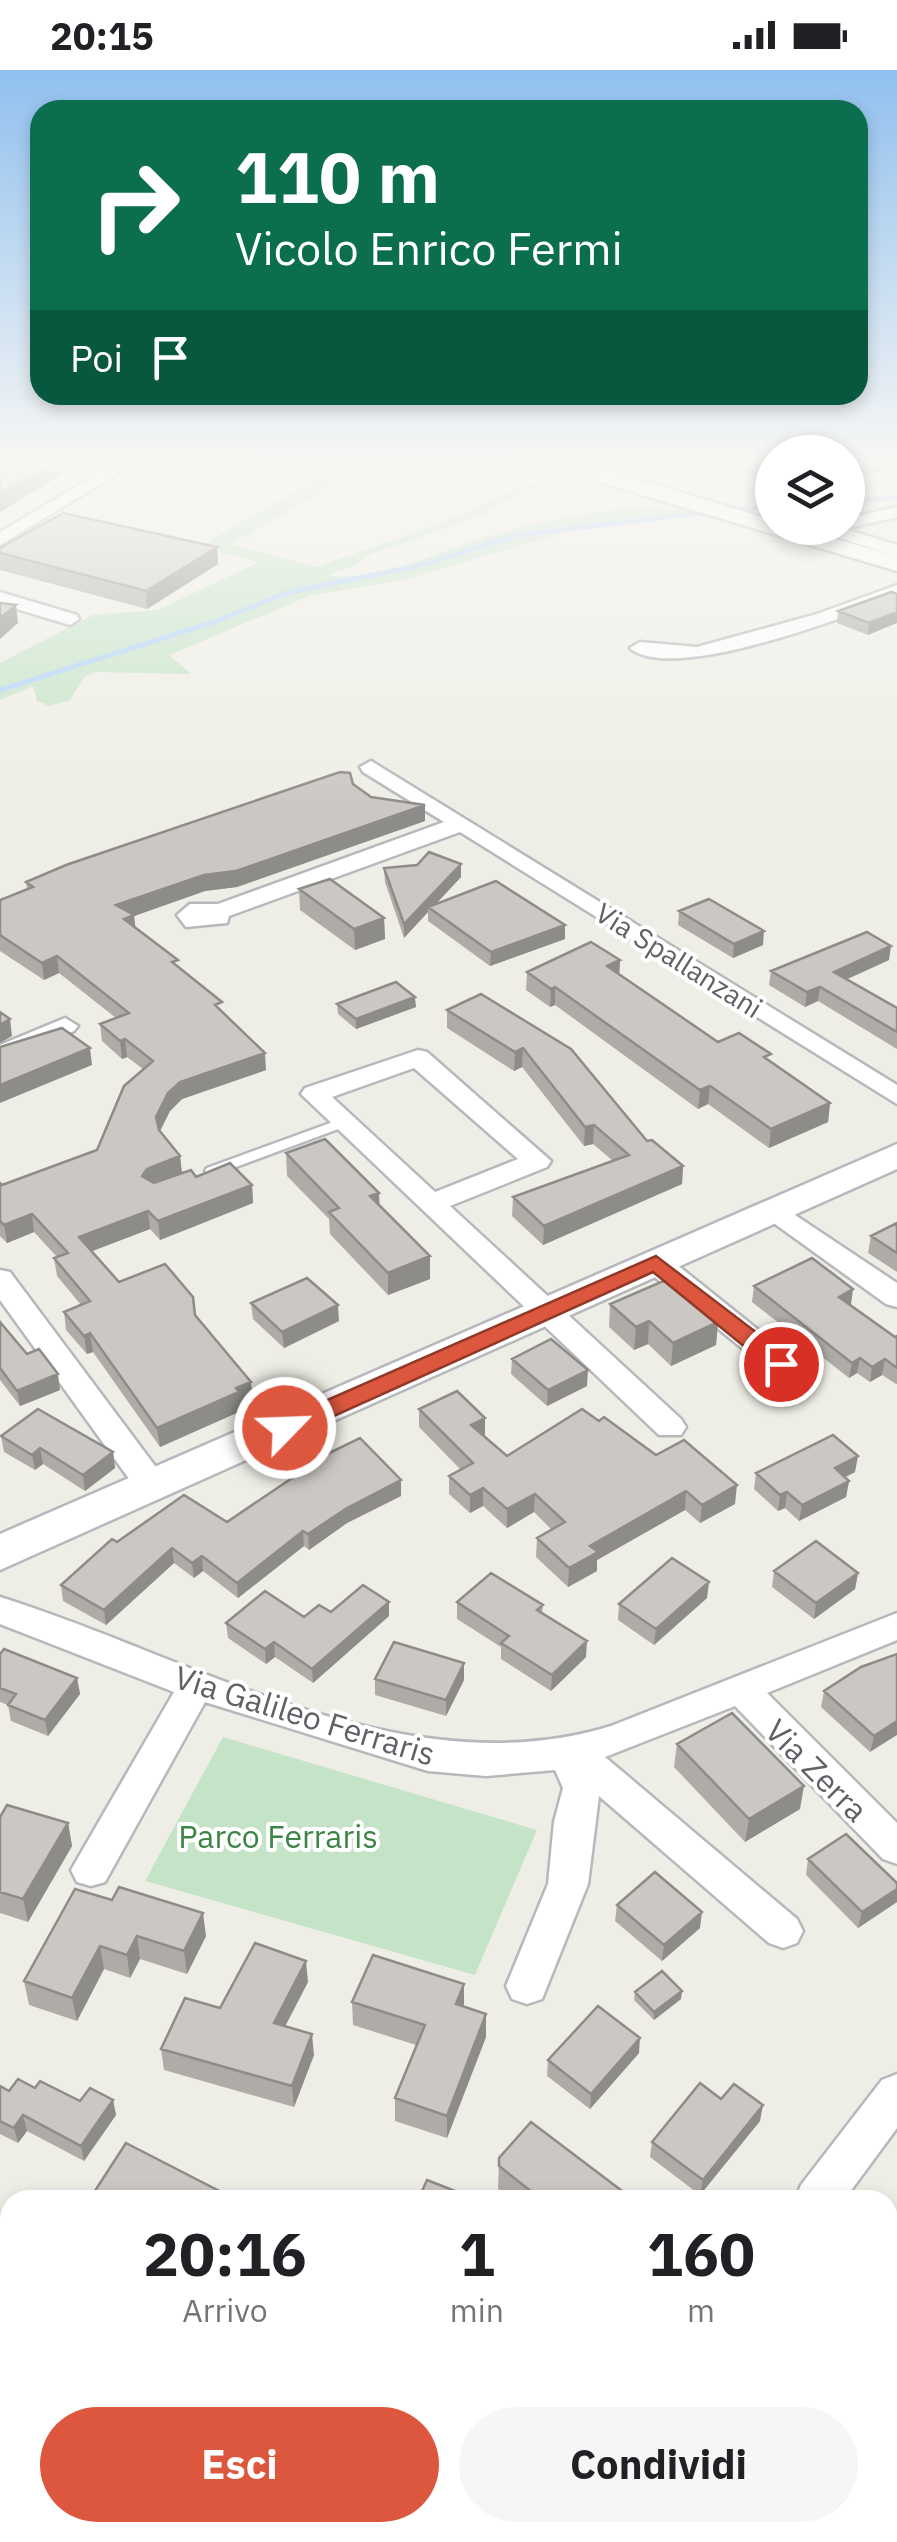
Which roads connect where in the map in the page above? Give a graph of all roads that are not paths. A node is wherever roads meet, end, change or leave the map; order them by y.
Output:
1 (897, 591) edge
2 (0, 598) edge
3 (70, 620) dead end
4 (640, 648) dead end
5 (370, 766) dead end
6 (462, 824) junction
7 (218, 912) dead end
8 (65, 1026) edge
9 (0, 1055) edge
10 (897, 1096) edge
11 (344, 1122) junction
12 (897, 1156) edge
13 (189, 1180) edge
14 (430, 1204) junction
15 (774, 1210) junction
16 (656, 1263) junction
17 (0, 1279) edge
18 (897, 1297) edge
19 (548, 1311) junction
20 (781, 1364) dead end
21 (670, 1428) dead end
22 (152, 1486) junction
23 (0, 1553) edge
24 (0, 1610) edge
25 (897, 1626) edge
26 (196, 1685) junction
27 (742, 1688) junction
28 (573, 1752) junction
29 (897, 1848) edge
30 (92, 1870) dead end
31 (783, 1930) dead end
32 (527, 1986) dead end
33 (897, 2094) edge
34 (825, 2190) edge

1 - 4 street
2 - 3 street
5 - 6 street, Via Spallanzani
6 - 7 street
6 - 10 street, Via Spallanzani
8 - 9 street
11 - 13 lane
11 - 14 street
11 - 14 street
12 - 15 street
14 - 19 street
15 - 16 street
15 - 18 street
16 - 19 street
16 - 20 street
17 - 22 street
19 - 21 street
19 - 22 street
22 - 23 street
24 - 26 street, Via Galileo Ferraris
25 - 27 street, Via Galileo Ferraris
26 - 28 street, Via Galileo Ferraris
26 - 30 street
27 - 28 street, Via Galileo Ferraris
27 - 29 street, Via Zerra
28 - 31 street
28 - 32 street
33 - 34 street

